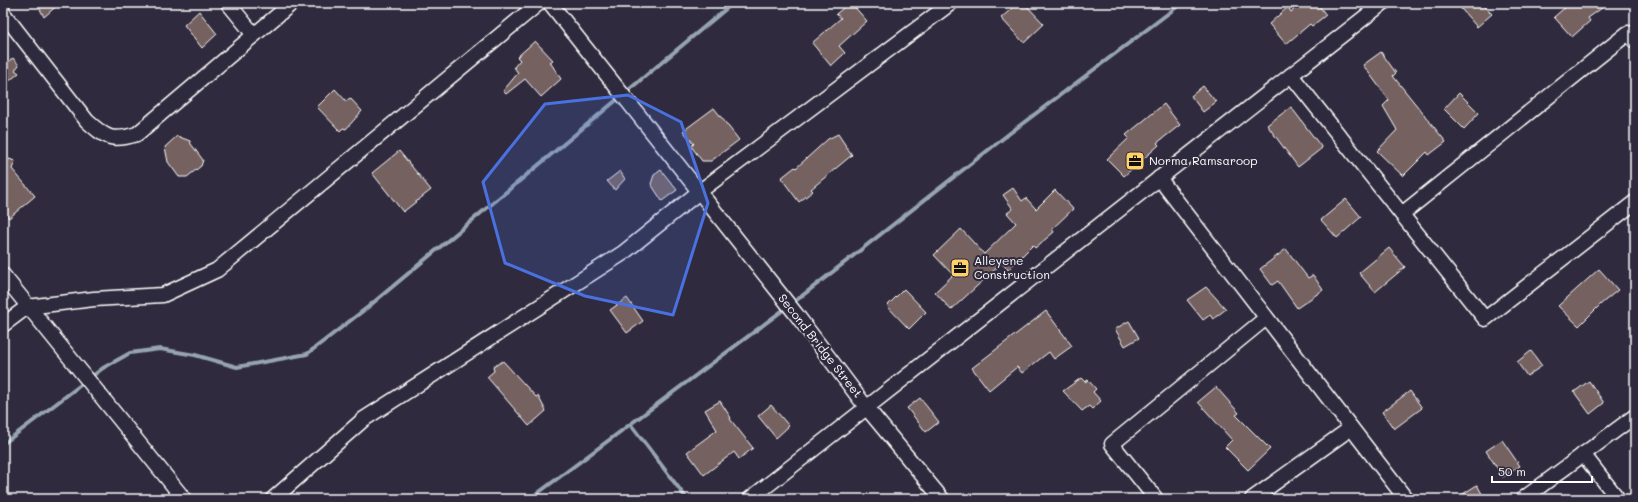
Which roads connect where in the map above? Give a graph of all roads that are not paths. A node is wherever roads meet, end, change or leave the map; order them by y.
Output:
1 (228, 3) edge
2 (292, 3) edge
3 (539, 3) edge
4 (550, 3) edge
5 (951, 3) edge
6 (1383, 3) edge
7 (3, 14) edge
8 (254, 35) junction
9 (1635, 41) edge
10 (1291, 75) junction
11 (1159, 178) junction
12 (699, 192) junction
13 (1635, 202) edge
14 (1402, 214) junction
15 (3, 275) edge
16 (27, 307) junction
17 (1266, 318) junction
18 (3, 325) edge
19 (866, 407) junction
20 (1635, 416) edge
21 (1351, 428) junction
22 (1583, 454) junction
23 (184, 499) edge
24 (272, 499) edge
25 (750, 499) edge
26 (942, 499) edge
27 (1156, 499) edge
28 (1252, 499) edge
29 (1406, 499) edge
30 (1523, 499) edge
31 (1618, 499) edge

1 - 8 street
2 - 8 street
3 - 16 street
4 - 12 street, Second Bridge Street
5 - 12 street
6 - 10 street
7 - 8 street
9 - 14 street
10 - 11 street
10 - 14 street
11 - 17 street
11 - 19 street
12 - 19 street, Second Bridge Street
12 - 24 street
13 - 14 street
15 - 16 street
16 - 18 street
16 - 23 street
17 - 21 street
17 - 27 street
19 - 25 street
19 - 26 street, Second Bridge Street
20 - 22 street
21 - 28 street
21 - 29 street
22 - 30 street
22 - 31 street

